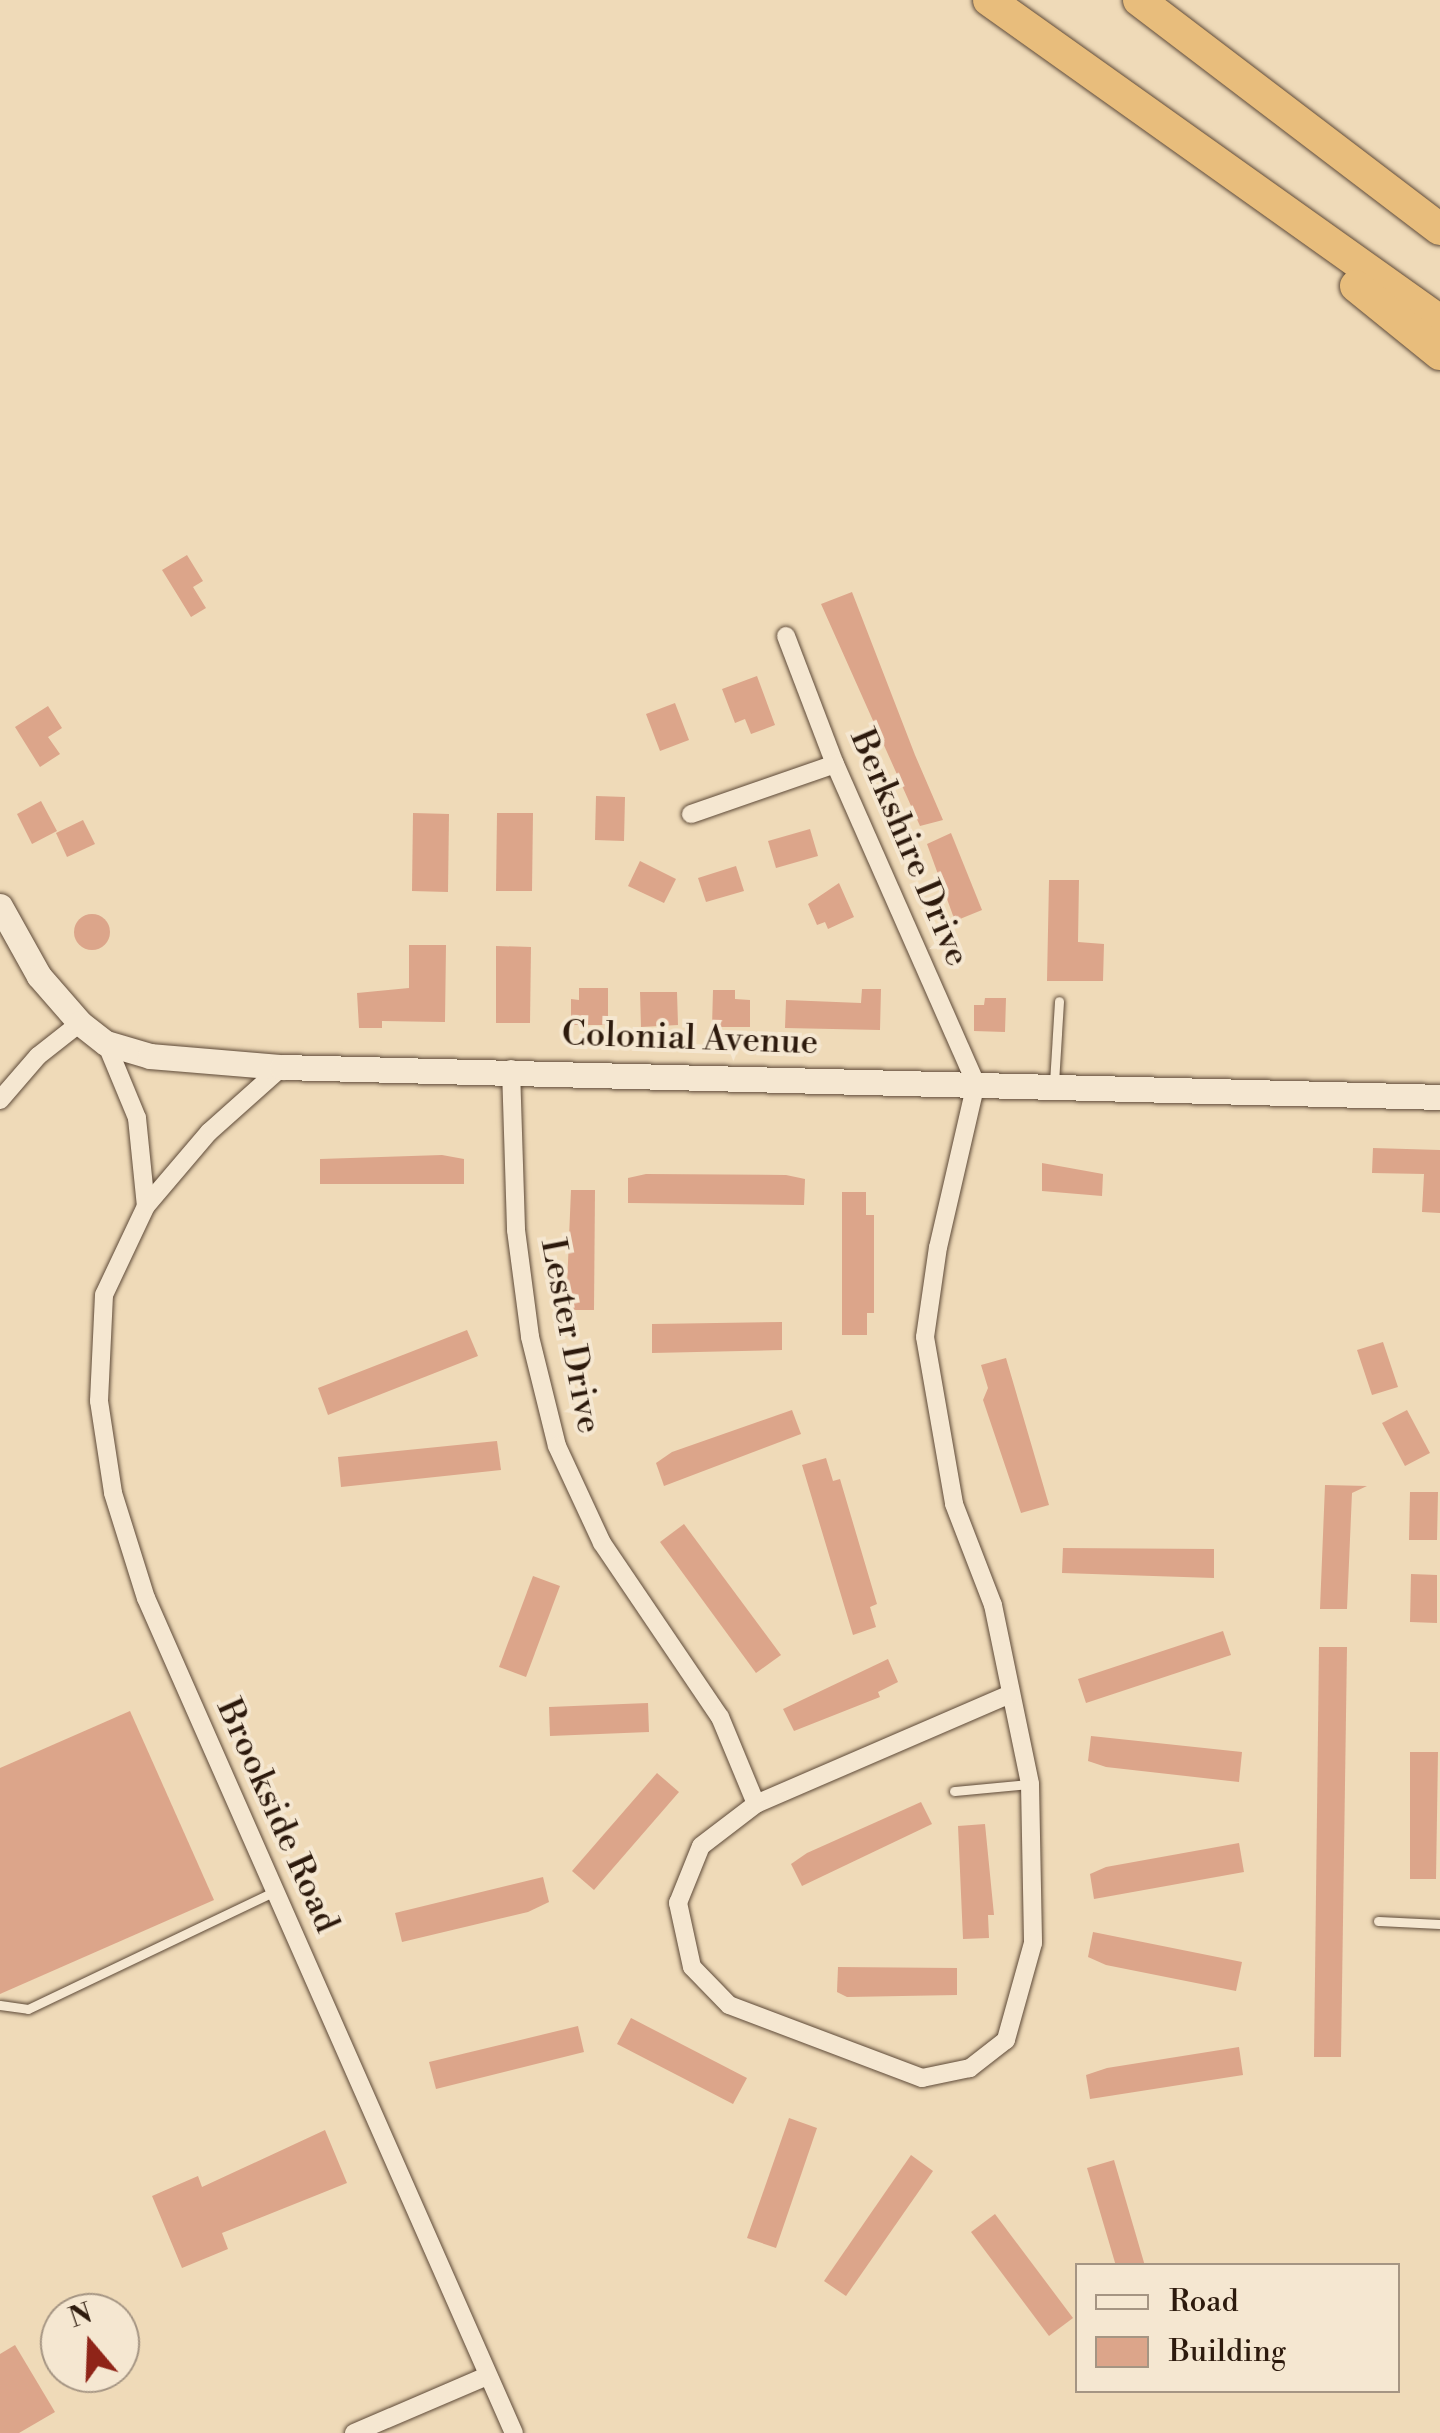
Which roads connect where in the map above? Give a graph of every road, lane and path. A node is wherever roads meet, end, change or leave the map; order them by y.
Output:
1 (989, 0) edge
2 (1139, 0) edge
3 (1120, 94) junction
4 (1440, 229) edge
5 (1440, 321) edge
6 (1440, 354) edge
7 (786, 636) dead end
8 (835, 764) junction
9 (691, 814) dead end
10 (2, 910) edge
11 (1059, 1000) dead end
12 (80, 1023) junction
13 (106, 1043) junction
14 (282, 1067) junction
15 (512, 1069) junction
16 (976, 1083) junction
17 (1054, 1086) junction
18 (1440, 1097) edge
19 (0, 1100) edge
20 (146, 1206) junction
21 (1010, 1694) junction
22 (1030, 1784) junction
23 (954, 1791) dead end
24 (756, 1804) junction
25 (274, 1891) junction
26 (1378, 1921) dead end
27 (1440, 1924) edge
28 (0, 2004) edge
29 (487, 2376) junction
30 (354, 2433) edge
31 (514, 2433) edge

1 - 3 highway
2 - 4 highway
3 - 5 highway
3 - 6 highway
7 - 8 street, Berkshire Drive
8 - 9 street
8 - 16 street, Berkshire Drive
10 - 12 street, Colonial Avenue
11 - 17 lane
12 - 13 street, Colonial Avenue
12 - 19 street
13 - 14 street, Colonial Avenue
13 - 20 street
14 - 15 street, Colonial Avenue
14 - 20 street, Brookside Road
15 - 16 street, Colonial Avenue
15 - 24 street, Lester Drive
16 - 17 street, Colonial Avenue
16 - 21 street
17 - 18 street, Colonial Avenue
20 - 25 street, Brookside Road
21 - 22 street
21 - 24 street
22 - 23 lane
22 - 24 street
25 - 28 lane
25 - 29 street, Brookside Road
26 - 27 lane
29 - 30 street
29 - 31 street, Brookside Road

